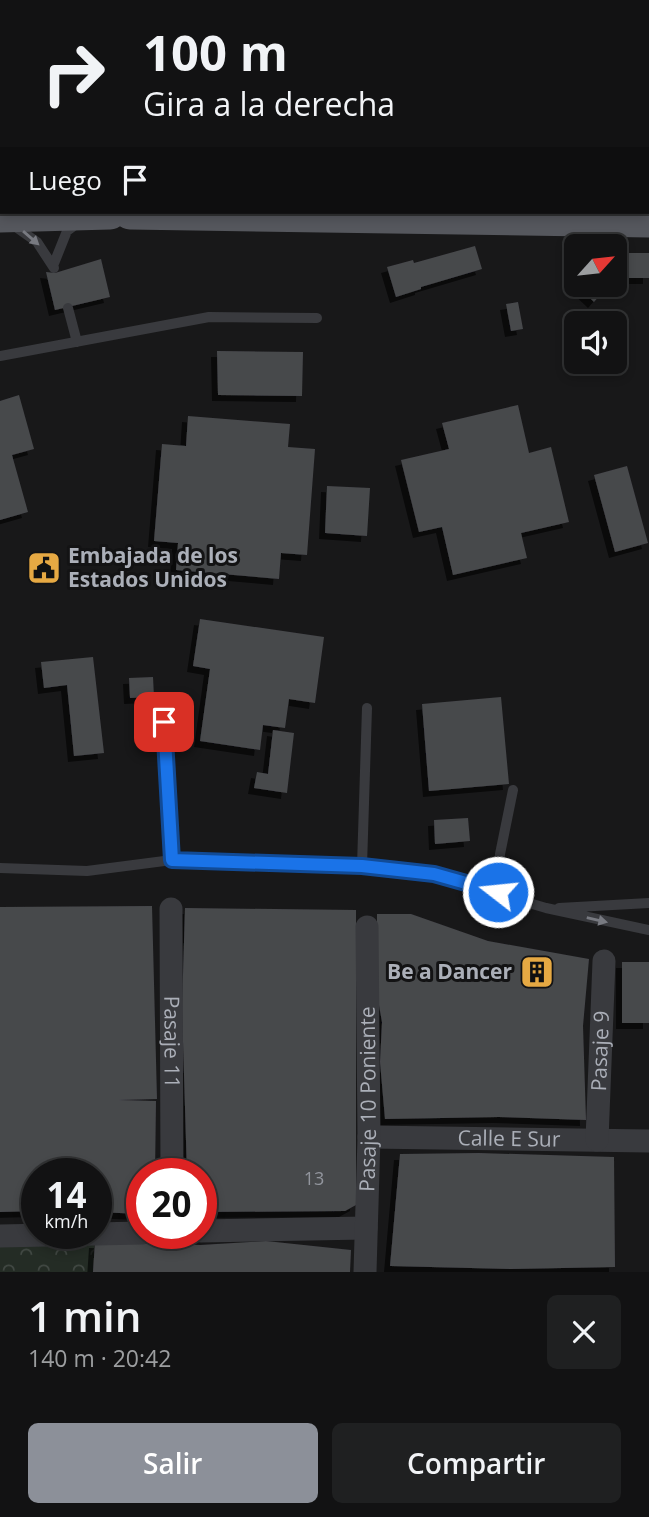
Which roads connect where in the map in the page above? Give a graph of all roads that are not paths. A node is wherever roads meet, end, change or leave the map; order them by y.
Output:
1 (37, 214) edge
2 (110, 214) edge
3 (260, 214) edge
4 (0, 215) edge
5 (649, 220) edge
6 (0, 223) edge
7 (68, 308) dead end
8 (317, 318) dead end
9 (77, 342) junction
10 (0, 356) edge
11 (367, 708) dead end
12 (164, 722) dead end
13 (513, 790) dead end
14 (172, 860) junction
15 (362, 866) junction
16 (0, 868) edge
17 (498, 892) junction
18 (649, 902) edge
19 (546, 908) junction
20 (171, 909) dead end
21 (367, 927) dead end
22 (649, 930) edge
23 (604, 961) dead end
24 (369, 1137) junction
25 (597, 1140) junction
26 (649, 1141) edge
27 (173, 1158) edge
28 (366, 1228) junction
29 (217, 1231) edge
30 (126, 1233) edge
31 (0, 1236) edge
32 (365, 1272) edge

1 - 4 main road
6 -> 2 lane
3 - 5 main road
7 - 9 lane
8 - 9 lane
9 - 10 lane
11 - 15 lane
12 - 14 lane
13 - 17 lane
14 - 15 lane
14 - 16 lane
15 - 17 lane
17 - 19 lane
18 - 19 lane
19 -> 22 lane
20 - 27 street, Pasaje 11
21 - 24 street, Pasaje 10 Poniente
23 - 25 street, Pasaje 9
24 - 25 street, Calle E Sur
24 - 28 street, Pasaje 10 Poniente
25 - 26 street, Calle E Sur
28 - 29 street
28 - 32 street, Pasaje 10 Poniente
30 - 31 street

